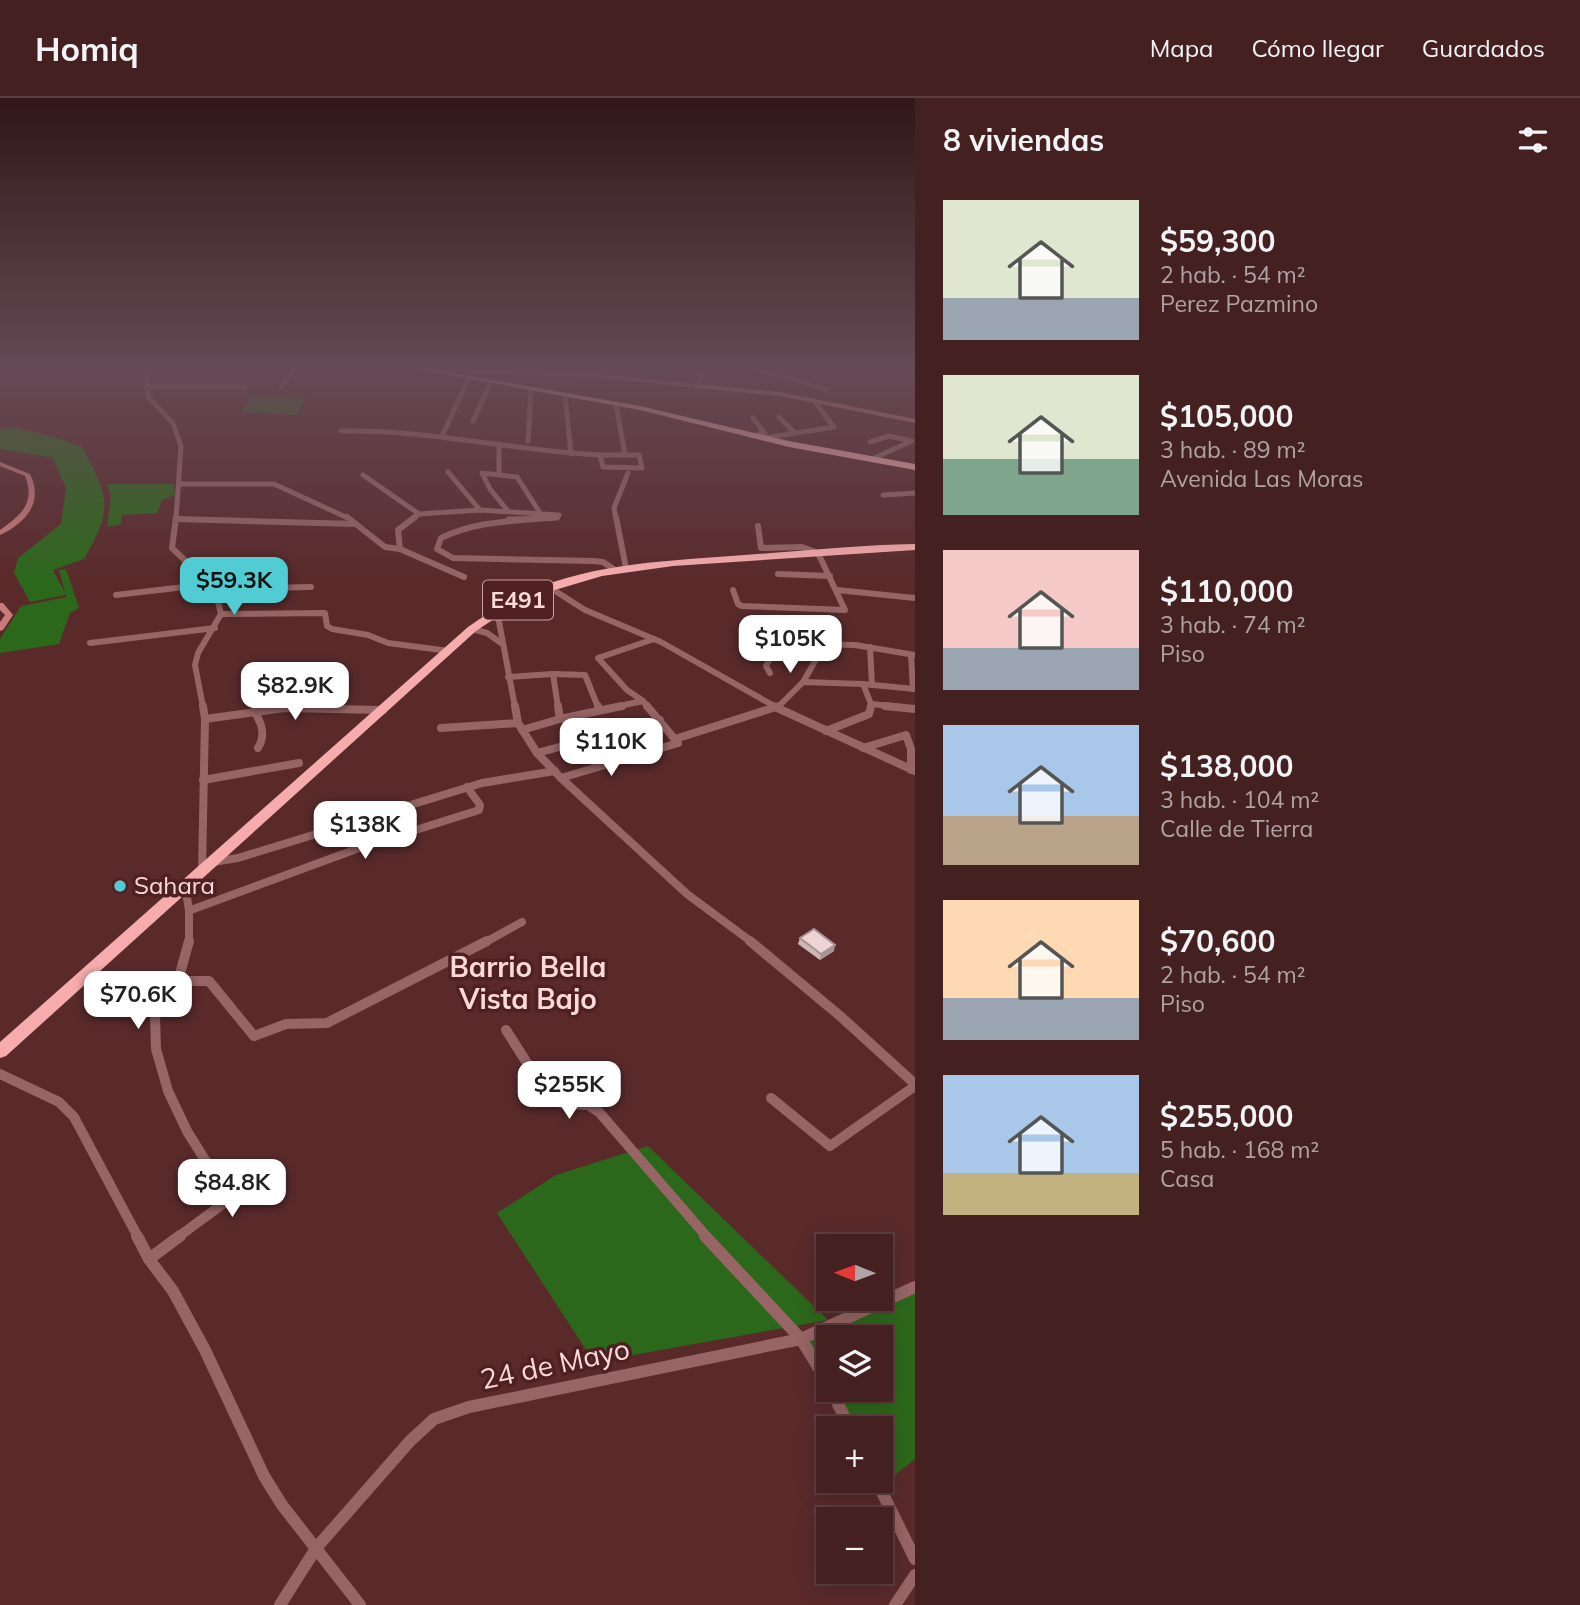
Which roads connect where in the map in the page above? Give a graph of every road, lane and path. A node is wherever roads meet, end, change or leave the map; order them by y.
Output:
1 (178, 438) edge
2 (459, 438) edge
3 (569, 438) edge
4 (622, 438) edge
5 (766, 438) edge
6 (882, 438) edge
7 (914, 441) edge
8 (870, 442) dead end
9 (499, 444) junction
10 (570, 454) junction
11 (600, 455) junction
12 (625, 455) junction
13 (872, 459) junction
14 (0, 464) edge
15 (915, 467) edge
16 (448, 472) dead end
17 (628, 473) dead end
18 (499, 474) junction
19 (363, 475) dead end
20 (180, 484) junction
21 (915, 493) edge
22 (883, 495) dead end
23 (480, 510) junction
24 (508, 511) junction
25 (540, 513) junction
26 (419, 514) junction
27 (177, 519) junction
28 (356, 524) junction
29 (758, 526) dead end
30 (0, 533) edge
31 (915, 547) edge
32 (400, 549) junction
33 (818, 552) junction
34 (620, 569) junction
35 (778, 575) dead end
36 (830, 576) junction
37 (464, 578) dead end
38 (212, 586) junction
39 (311, 587) dead end
40 (549, 587) junction
41 (733, 590) dead end
42 (837, 590) junction
43 (116, 595) dead end
44 (915, 598) edge
45 (0, 605) edge
46 (497, 611) junction
47 (220, 614) junction
48 (0, 628) edge
49 (215, 628) junction
50 (472, 629) junction
51 (654, 639) junction
52 (90, 643) dead end
53 (502, 643) junction
54 (762, 643) dead end
55 (778, 644) junction
56 (825, 644) junction
57 (870, 647) junction
58 (449, 651) junction
59 (913, 655) edge
60 (770, 673) dead end
61 (552, 674) junction
62 (509, 677) junction
63 (803, 682) junction
64 (863, 684) junction
65 (872, 685) junction
66 (914, 689) edge
67 (643, 701) junction
68 (872, 704) junction
69 (777, 708) junction
70 (599, 709) junction
71 (915, 709) edge
72 (383, 710) junction
73 (254, 711) junction
74 (205, 719) junction
75 (560, 719) junction
76 (660, 720) junction
77 (520, 727) junction
78 (441, 728) dead end
79 (826, 731) junction
80 (911, 736) edge
81 (675, 739) junction
82 (258, 748) dead end
83 (863, 748) junction
84 (537, 753) junction
85 (299, 763) dead end
86 (913, 770) edge
87 (558, 775) junction
88 (203, 780) junction
89 (467, 787) junction
90 (207, 867) junction
91 (185, 886) junction
92 (191, 910) junction
93 (522, 922) dead end
94 (178, 981) junction
95 (506, 1030) dead end
96 (0, 1052) edge
97 (0, 1074) edge
98 (915, 1085) edge
99 (771, 1098) dead end
100 (149, 1259) junction
101 (915, 1287) edge
102 (801, 1339) junction
103 (816, 1363) edge
104 (882, 1493) edge
105 (317, 1547) junction
106 (915, 1559) edge
107 (915, 1575) edge
108 (280, 1605) edge
109 (359, 1605) edge
110 (895, 1605) edge

1 - 20 street
2 - 9 street
3 - 10 street
4 - 12 street
5 - 13 highway
6 - 8 street
7 - 13 street
9 - 10 street
9 - 18 street
10 - 11 street
11 - 12 street
11 - 12 street
13 - 15 highway
14 - 30 main road
16 - 23 street
17 - 34 street
18 - 24 street
18 - 25 street
19 - 26 street
20 - 27 street
20 - 28 street
21 - 22 street
23 - 24 street
23 - 26 street
24 - 25 street
25 - 34 street
26 - 32 street
27 - 28 street
27 - 38 street
28 - 32 street
29 - 33 street
31 - 33 highway, E491
32 - 37 street
33 - 34 highway, E491
33 - 36 street
34 - 40 highway, E491
35 - 36 street
36 - 42 street
38 - 39 street
38 - 43 street
38 - 47 street
40 - 46 highway, E491
40 - 51 street
41 - 42 street
42 - 44 street
45 - 48 main road
46 - 50 highway, E491
46 - 53 street
47 - 49 street
47 - 58 street
49 - 52 street
49 - 74 street
50 - 53 street
50 - 58 highway, E491
51 - 67 street
51 - 69 street
53 - 62 street
54 - 55 street
55 - 56 street
55 - 60 street
56 - 57 street
56 - 63 street
57 - 59 street
57 - 65 street
58 - 72 highway, E491
59 - 66 street
61 - 62 street
61 - 70 street
61 - 75 street
62 - 77 street
63 - 64 street
63 - 69 street
64 - 65 street
64 - 68 street
65 - 66 street
67 - 70 street
67 - 76 street
68 - 71 street
68 - 79 street
69 - 79 street
69 - 81 street
70 - 75 street
72 - 73 street
72 - 90 highway, E491
73 - 74 street
73 - 82 street
74 - 88 street
75 - 77 street
76 - 81 street
76 - 84 street
77 - 78 street
77 - 84 street
79 - 83 street
80 - 83 street
80 - 86 street
81 - 87 street
83 - 86 street
84 - 87 street
85 - 88 street
87 - 89 street
87 - 98 street
88 - 90 street
89 - 90 street
89 - 92 street
90 - 91 highway, E491
91 - 92 street
91 - 96 highway, E491
92 - 94 street
93 - 94 street
94 - 100 street
95 - 102 street
97 - 100 street
98 - 99 street
100 - 105 street
101 - 102 street, 24 de Mayo
102 - 103 street
102 - 105 street, 24 de Mayo
104 - 106 street
105 - 108 street, 24 de Mayo
105 - 109 street
107 - 110 street

